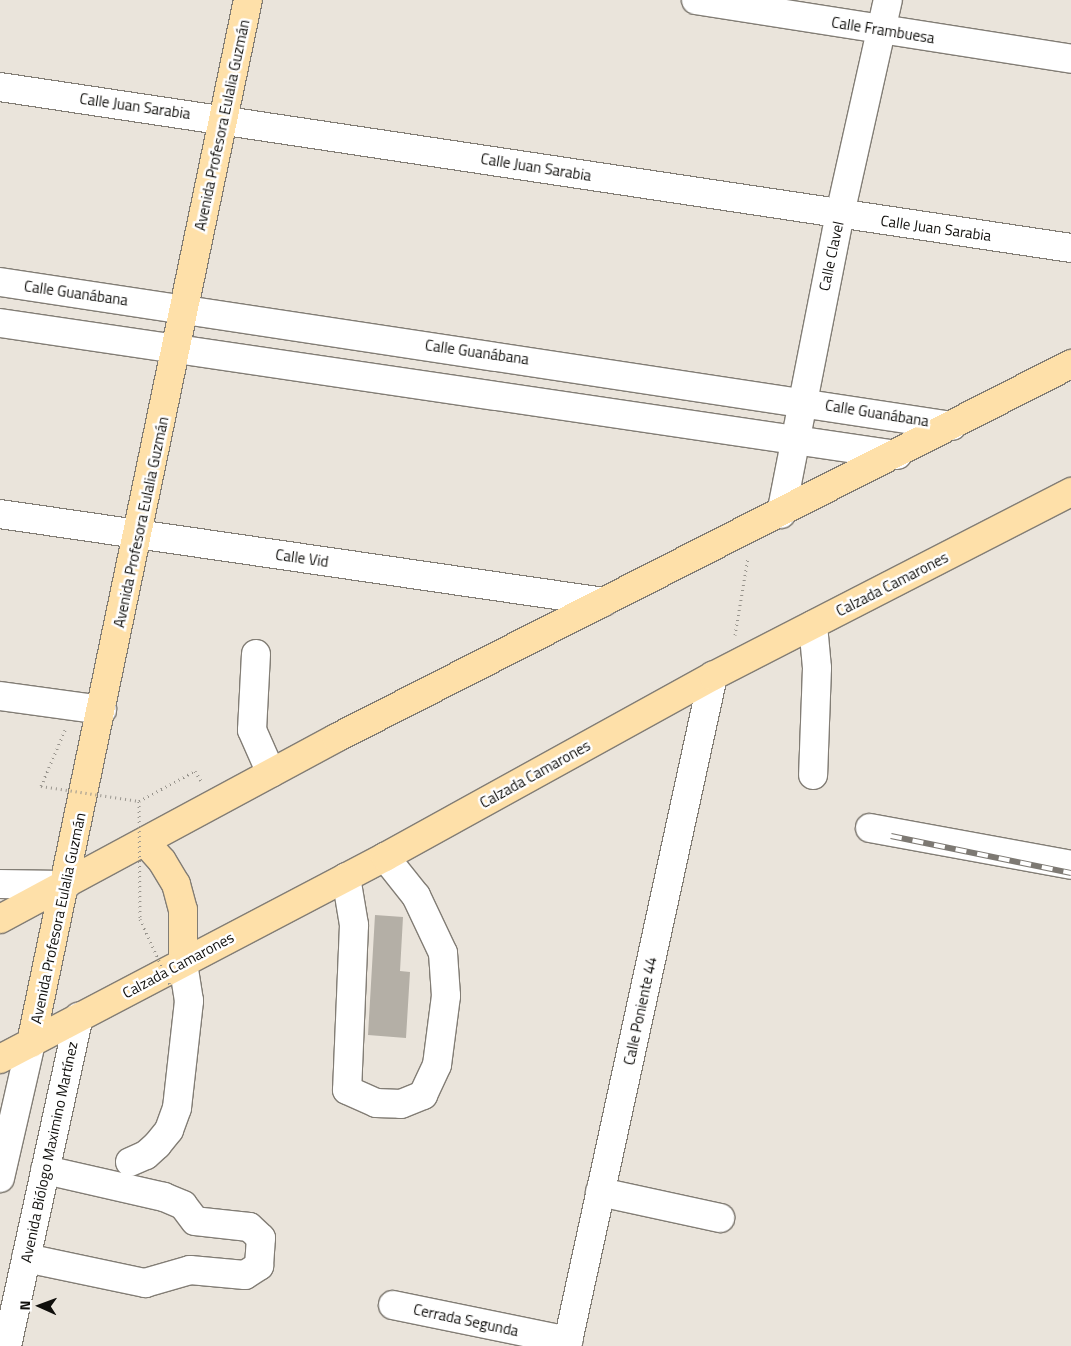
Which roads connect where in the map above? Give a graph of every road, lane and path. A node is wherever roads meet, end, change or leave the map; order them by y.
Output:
1 (248, 0) edge
2 (696, 0) edge
3 (888, 0) edge
4 (882, 30) junction
5 (1071, 59) edge
6 (0, 87) edge
7 (224, 119) junction
8 (840, 214) junction
9 (1071, 248) edge
10 (0, 282) edge
11 (184, 308) junction
12 (0, 323) edge
13 (176, 348) junction
14 (502, 355) junction
15 (1071, 364) edge
16 (497, 394) junction
17 (801, 401) junction
18 (952, 426) junction
19 (794, 438) junction
20 (897, 454) junction
21 (1071, 492) edge
22 (0, 514) edge
23 (781, 514) junction
24 (752, 527) junction
25 (138, 534) junction
26 (604, 602) junction
27 (813, 625) junction
28 (256, 654) dead end
29 (721, 672) junction
30 (0, 696) edge
31 (88, 709) junction
32 (195, 772) dead end
33 (271, 773) junction
34 (813, 775) dead end
35 (139, 801) junction
36 (870, 828) dead end
37 (145, 842) junction
38 (385, 857) junction
39 (1071, 865) edge
40 (346, 877) junction
41 (0, 884) edge
42 (66, 886) junction
43 (0, 919) edge
44 (183, 962) junction
45 (171, 987) dead end
46 (79, 1017) junction
47 (31, 1043) junction
48 (0, 1058) edge
49 (130, 1162) dead end
50 (46, 1170) junction
51 (0, 1178) edge
52 (600, 1192) junction
53 (720, 1218) dead end
54 (26, 1258) junction
55 (393, 1305) dead end
56 (567, 1344) edge
57 (7, 1346) edge

1 - 7 main road, Avenida Profesora Eulalia Guzmán
2 - 4 street, Calle Frambuesa
3 - 4 street, Calle Clavel
4 - 5 street, Calle Frambuesa
4 - 8 street, Calle Clavel
6 - 7 street, Calle Juan Sarabia
7 - 8 street, Calle Juan Sarabia
7 - 11 main road, Avenida Profesora Eulalia Guzmán
8 - 9 street, Calle Juan Sarabia
8 - 17 street, Calle Clavel
10 - 11 street, Calle Guanábana
11 - 13 main road, Avenida Profesora Eulalia Guzmán
11 - 14 street, Calle Guanábana
12 - 13 street
13 - 16 street
13 - 25 main road, Avenida Profesora Eulalia Guzmán
14 - 16 street
14 - 17 street, Calle Guanábana
15 - 18 main road
16 - 19 street
17 - 18 street, Calle Guanábana
17 - 19 street, Calle Clavel
18 - 20 main road
19 - 20 street
19 - 23 street, Calle Clavel
20 - 23 main road
21 - 27 main road, Calzada Camarones
22 - 25 street, Calle Vid
23 - 24 main road
24 - 26 main road
24 - 29 path
25 - 26 street, Calle Vid
25 - 31 main road, Avenida Profesora Eulalia Guzmán
26 - 33 main road
27 - 29 main road, Calzada Camarones
27 - 34 street
28 - 33 street
29 - 38 main road, Calzada Camarones
29 - 52 street, Calle Poniente 44
30 - 31 street
31 - 35 path, bridge
31 - 42 main road, Avenida Profesora Eulalia Guzmán
32 - 35 path
33 - 37 main road
35 - 45 path, bridge
36 - 39 street
37 - 42 main road
37 - 44 main road
38 - 40 main road, Calzada Camarones
38 - 40 street
40 - 44 main road, Calzada Camarones
41 - 42 street
42 - 43 main road
42 - 47 main road, Avenida Profesora Eulalia Guzmán
44 - 46 main road, Calzada Camarones
44 - 49 street
46 - 47 main road, Calzada Camarones
46 - 50 street, Avenida Biólogo Maximino Martínez
47 - 48 main road, Calzada Camarones
47 - 51 street
50 - 54 street, Avenida Biólogo Maximino Martínez
50 - 54 street
52 - 53 street
52 - 56 street, Calle Poniente 44
54 - 57 street, Avenida Biólogo Maximino Martínez
55 - 56 street, Cerrada Segunda

